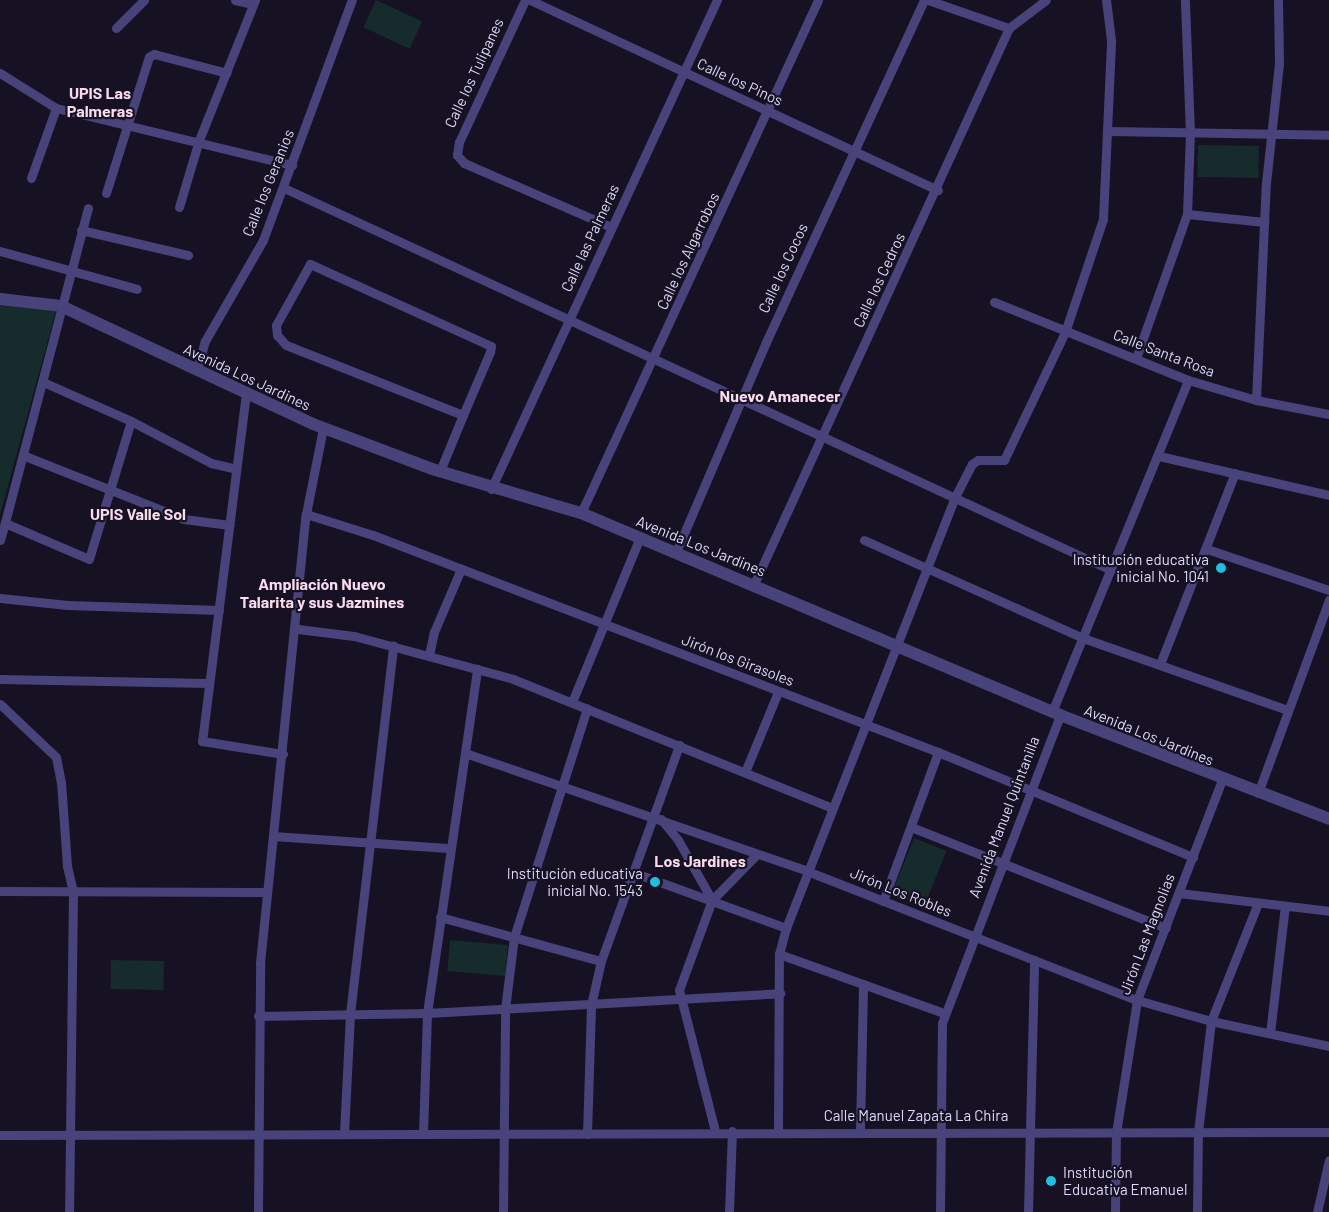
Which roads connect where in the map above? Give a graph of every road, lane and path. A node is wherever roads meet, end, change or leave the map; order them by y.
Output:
1 (144, 0) edge
2 (236, 0) edge
3 (352, 0) edge
4 (525, 0) edge
5 (531, 0) edge
6 (717, 0) edge
7 (818, 0) edge
8 (926, 0) edge
9 (1046, 0) edge
10 (1106, 0) edge
11 (1185, 0) edge
12 (1278, 0) edge
13 (254, 2) edge
14 (116, 28) dead end
15 (1009, 28) junction
16 (682, 71) junction
17 (0, 73) edge
18 (226, 73) junction
19 (56, 108) junction
20 (769, 112) junction
21 (125, 124) junction
22 (1109, 131) junction
23 (1270, 132) junction
24 (1190, 133) junction
25 (1329, 135) edge
26 (199, 140) junction
27 (853, 150) junction
28 (292, 165) junction
29 (31, 178) dead end
30 (284, 188) junction
31 (938, 190) junction
32 (106, 193) dead end
33 (179, 207) dead end
34 (88, 208) dead end
35 (1186, 214) junction
36 (1265, 222) junction
37 (611, 227) junction
38 (81, 230) junction
39 (0, 251) edge
40 (188, 255) dead end
41 (70, 269) junction
42 (137, 289) dead end
43 (0, 299) edge
44 (994, 302) dead end
45 (61, 306) junction
46 (570, 317) junction
47 (1065, 332) junction
48 (656, 357) junction
49 (1136, 358) junction
50 (197, 370) junction
51 (1188, 380) junction
52 (43, 382) junction
53 (246, 393) junction
54 (742, 398) junction
55 (1256, 400) junction
56 (1329, 414) edge
57 (463, 415) junction
58 (131, 421) junction
59 (323, 428) junction
60 (824, 435) junction
61 (25, 456) junction
62 (1159, 456) junction
63 (236, 469) junction
64 (440, 471) junction
65 (1235, 473) junction
66 (491, 489) junction
67 (112, 490) junction
68 (1329, 495) edge
69 (954, 499) junction
70 (581, 513) junction
71 (306, 514) junction
72 (5, 523) junction
73 (230, 525) junction
74 (640, 537) junction
75 (0, 540) edge
76 (864, 540) dead end
77 (1207, 549) junction
78 (675, 552) junction
79 (927, 568) junction
80 (461, 569) junction
81 (1112, 570) junction
82 (754, 584) junction
83 (1329, 590) edge
84 (0, 598) edge
85 (1329, 600) edge
86 (219, 610) junction
87 (602, 624) junction
88 (297, 629) junction
89 (1083, 638) junction
90 (896, 645) junction
91 (393, 646) junction
92 (429, 656) junction
93 (1160, 664) junction
94 (477, 669) junction
95 (0, 679) edge
96 (208, 682) junction
97 (778, 692) junction
98 (572, 702) junction
99 (0, 704) edge
100 (587, 708) junction
101 (1288, 710) junction
102 (1056, 713) junction
103 (864, 725) junction
104 (679, 746) junction
105 (938, 752) junction
106 (465, 753) junction
107 (283, 754) junction
108 (745, 772) junction
109 (1222, 780) junction
110 (563, 786) junction
111 (1031, 789) junction
112 (1258, 793) junction
113 (832, 808) junction
114 (658, 818) junction
115 (1329, 819) edge
116 (911, 827) junction
117 (273, 836) junction
118 (370, 844) junction
119 (448, 848) junction
120 (757, 854) junction
121 (1193, 857) junction
122 (1003, 861) junction
123 (807, 871) junction
124 (634, 873) junction
125 (0, 891) edge
126 (73, 892) junction
127 (267, 892) junction
128 (1179, 893) junction
129 (712, 900) junction
130 (883, 901) junction
131 (1258, 903) junction
132 (1285, 906) junction
133 (1329, 912) edge
134 (440, 917) junction
135 (786, 928) junction
136 (1166, 928) junction
137 (973, 936) junction
138 (514, 937) junction
139 (779, 954) junction
140 (1034, 960) junction
141 (601, 961) junction
142 (863, 984) junction
143 (780, 993) junction
144 (678, 998) junction
145 (1137, 1000) junction
146 (591, 1005) junction
147 (505, 1009) junction
148 (427, 1013) junction
149 (944, 1013) junction
150 (350, 1014) junction
151 (258, 1016) junction
152 (1211, 1021) junction
153 (1270, 1033) junction
154 (1329, 1046) edge
155 (860, 1130) junction
156 (715, 1131) junction
157 (732, 1131) junction
158 (778, 1131) junction
159 (940, 1132) junction
160 (1028, 1132) junction
161 (1198, 1132) junction
162 (1329, 1132) edge
163 (344, 1133) junction
164 (1116, 1133) junction
165 (69, 1134) junction
166 (423, 1134) junction
167 (587, 1134) junction
168 (0, 1135) edge
169 (257, 1135) junction
170 (504, 1136) junction
171 (1329, 1160) edge
172 (69, 1212) edge
173 (258, 1212) edge
174 (503, 1212) edge
175 (729, 1212) edge
176 (940, 1212) edge
177 (1028, 1212) edge
178 (1115, 1212) edge
179 (1197, 1212) edge
180 (1317, 1212) edge

1 - 14 street
2 - 13 street
3 - 28 street, Calle los Geranios
4 - 37 street, Calle los Tulipanes
5 - 16 street, Calle los Pinos
6 - 16 street, Calle las Palmeras
7 - 20 street, Calle los Algarrobos
8 - 15 street
8 - 27 street, Calle los Cocos
9 - 15 street, Calle los Cedros
10 - 22 street
11 - 24 street
12 - 23 street
13 - 18 street
15 - 31 street, Calle los Cedros
16 - 20 street, Calle los Pinos
16 - 37 street, Calle las Palmeras
17 - 19 street
18 - 21 street
18 - 26 street
19 - 21 street
19 - 29 street
20 - 27 street, Calle los Pinos
20 - 48 street, Calle los Algarrobos
21 - 26 street
21 - 32 street
22 - 24 street
22 - 47 street
23 - 24 street
23 - 25 street
23 - 36 street
24 - 35 street
26 - 28 street
26 - 33 street
27 - 31 street, Calle los Pinos
27 - 54 street, Calle los Cocos
28 - 30 street, Calle los Geranios
30 - 46 street
30 - 50 street, Calle los Geranios
31 - 60 street, Calle los Cedros
34 - 38 street
35 - 36 street
35 - 49 street
36 - 55 street
37 - 46 street, Calle las Palmeras
38 - 40 street
38 - 41 street
39 - 41 street
41 - 42 street
41 - 45 street
43 - 45 street, Avenida Los Jardines
44 - 47 street, Calle Santa Rosa
45 - 50 street, Avenida Los Jardines
45 - 52 street
46 - 48 street
46 - 66 street, Calle las Palmeras
47 - 49 street, Calle Santa Rosa
47 - 69 street
48 - 54 street
48 - 70 street, Calle los Algarrobos
49 - 51 street, Calle Santa Rosa
50 - 53 street, Avenida Los Jardines
51 - 55 street, Calle Santa Rosa
51 - 62 street, Avenida Manuel Quintanilla
52 - 58 street
52 - 61 street
53 - 59 street, Avenida Los Jardines
53 - 63 street
54 - 60 street
54 - 78 street, Calle los Cocos
55 - 56 street, Calle Santa Rosa
57 - 57 street
57 - 64 street
58 - 63 street
58 - 67 street
59 - 64 street, Avenida Los Jardines
59 - 71 street
60 - 69 street
60 - 82 street, Calle los Cedros
61 - 67 street
61 - 72 street
62 - 65 street
62 - 81 street, Avenida Manuel Quintanilla
63 - 73 street
64 - 66 street, Avenida Los Jardines
65 - 68 street
65 - 77 street
66 - 70 street, Avenida Los Jardines
67 - 72 street
67 - 73 street
69 - 79 street
69 - 81 street
70 - 74 street, Avenida Los Jardines
71 - 80 street, Jirón los Girasoles
71 - 88 street
72 - 75 street
73 - 86 street
74 - 78 street, Avenida Los Jardines
74 - 87 street
76 - 79 street
77 - 83 street
77 - 93 street
78 - 82 street, Avenida Los Jardines
79 - 89 street
79 - 90 street
80 - 87 street, Jirón los Girasoles
80 - 92 street
81 - 89 street, Avenida Manuel Quintanilla
82 - 90 street, Avenida Los Jardines
84 - 86 street
85 - 101 street
86 - 96 street
87 - 97 street, Jirón los Girasoles
87 - 98 street
88 - 91 street
88 - 107 street
89 - 93 street
89 - 102 street, Avenida Manuel Quintanilla
90 - 102 street, Avenida Los Jardines
90 - 103 street
91 - 92 street
91 - 118 street
92 - 94 street
93 - 101 street
94 - 98 street
94 - 106 street
95 - 96 street
96 - 107 street
97 - 103 street, Jirón los Girasoles
97 - 108 street
98 - 100 street
99 - 126 street
100 - 104 street
100 - 110 street
101 - 112 street
102 - 109 street, Avenida Los Jardines
102 - 111 street, Avenida Manuel Quintanilla
103 - 105 street, Jirón los Girasoles
103 - 113 street
104 - 108 street
104 - 114 street
105 - 111 street, Jirón los Girasoles
105 - 116 street
106 - 110 street, Jirón Los Robles
106 - 119 street
107 - 117 street
108 - 113 street
109 - 112 street, Avenida Los Jardines
109 - 121 street, Jirón Las Magnolias
110 - 114 street, Jirón Los Robles
110 - 138 street
111 - 121 street, Jirón los Girasoles
111 - 122 street, Avenida Manuel Quintanilla
112 - 115 street, Avenida Los Jardines
113 - 123 street
114 - 120 street, Jirón Los Robles
114 - 124 street
114 - 129 street
116 - 122 street
116 - 130 street
117 - 118 street
117 - 127 street
118 - 119 street
118 - 150 street
119 - 134 street
120 - 123 street, Jirón Los Robles
120 - 129 street
121 - 128 street, Jirón Las Magnolias
122 - 136 street
122 - 137 street, Avenida Manuel Quintanilla
123 - 130 street, Jirón Los Robles
123 - 135 street
124 - 129 street
124 - 141 street
125 - 126 street
126 - 127 street
126 - 165 street
127 - 151 street
128 - 131 street
128 - 136 street, Jirón Las Magnolias
129 - 135 street
129 - 144 street
130 - 137 street, Jirón Los Robles
131 - 132 street
131 - 152 street
132 - 133 street
132 - 153 street
134 - 138 street
134 - 148 street
135 - 139 street
136 - 145 street, Jirón Las Magnolias
137 - 140 street, Jirón Los Robles
137 - 149 street, Avenida Manuel Quintanilla
138 - 141 street
138 - 147 street
139 - 142 street
139 - 143 street
140 - 145 street, Jirón Los Robles
140 - 160 street
141 - 146 street
142 - 149 street
142 - 155 street
143 - 144 street
143 - 158 street
144 - 146 street
144 - 156 street
145 - 152 street, Jirón Los Robles
145 - 164 street, Jirón Las Magnolias
146 - 147 street
146 - 167 street
147 - 148 street
147 - 170 street
148 - 150 street
148 - 166 street
149 - 159 street, Avenida Manuel Quintanilla
150 - 151 street
150 - 163 street
151 - 169 street
152 - 153 street, Jirón Los Robles
152 - 161 street
153 - 154 street, Jirón Los Robles
155 - 158 street, Calle Manuel Zapata La Chira
155 - 159 street, Calle Manuel Zapata La Chira
156 - 157 street, Calle Manuel Zapata La Chira
156 - 167 street, Calle Manuel Zapata La Chira
157 - 158 street, Calle Manuel Zapata La Chira
157 - 175 street
159 - 160 street, Calle Manuel Zapata La Chira
159 - 176 street, Avenida Manuel Quintanilla
160 - 164 street, Calle Manuel Zapata La Chira
160 - 177 street
161 - 162 street, Calle Manuel Zapata La Chira
161 - 164 street, Calle Manuel Zapata La Chira
161 - 179 street
163 - 166 street, Calle Manuel Zapata La Chira
163 - 169 street, Calle Manuel Zapata La Chira
164 - 178 street, Jirón Las Magnolias
165 - 168 street, Calle Manuel Zapata La Chira
165 - 169 street, Calle Manuel Zapata La Chira
165 - 172 street
166 - 170 street, Calle Manuel Zapata La Chira
167 - 170 street, Calle Manuel Zapata La Chira
169 - 173 street
170 - 174 street
171 - 180 street

